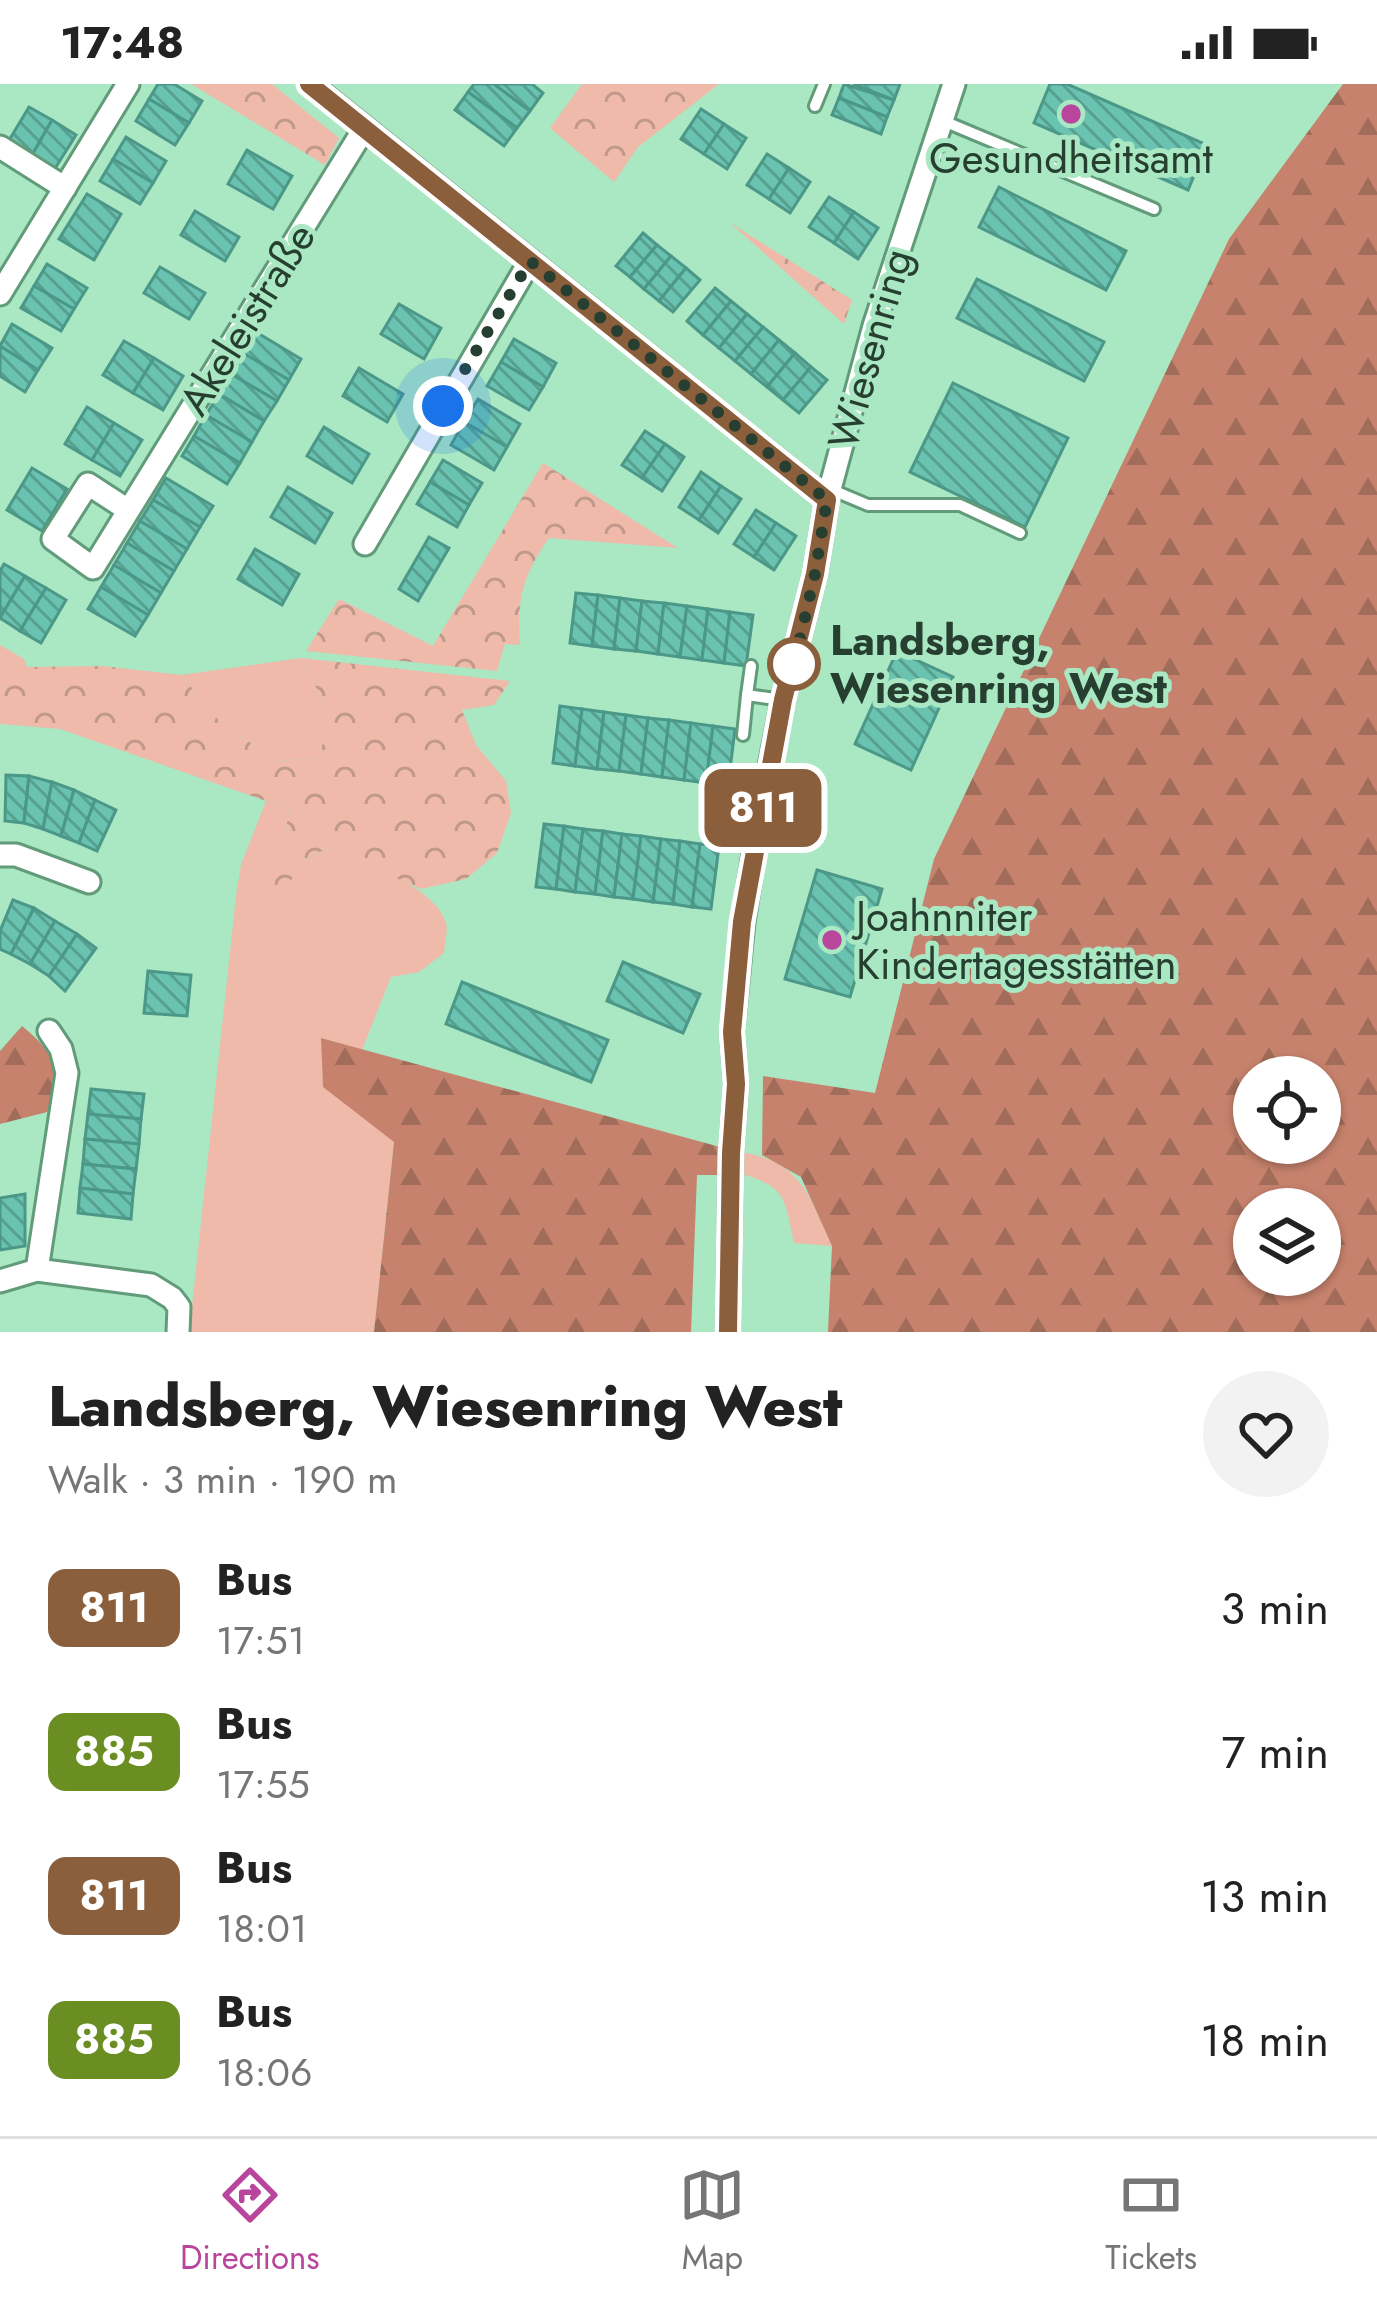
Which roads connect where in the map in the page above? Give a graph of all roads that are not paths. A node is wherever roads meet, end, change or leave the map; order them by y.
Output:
1 (128, 84) edge
2 (310, 84) edge
3 (824, 84) edge
4 (954, 84) edge
5 (814, 106) dead end
6 (941, 120) junction
7 (364, 129) junction
8 (0, 147) edge
9 (65, 188) junction
10 (1154, 209) dead end
11 (530, 261) junction
12 (0, 294) edge
13 (829, 495) junction
14 (128, 510) dead end
15 (1020, 533) dead end
16 (365, 544) dead end
17 (751, 665) dead end
18 (747, 695) junction
19 (783, 700) junction
20 (743, 735) dead end
21 (0, 855) edge
22 (88, 881) dead end
23 (49, 1031) dead end
24 (37, 1270) junction
25 (0, 1281) edge
26 (178, 1332) edge
27 (728, 1332) edge

1 - 9 street
2 - 7 street
3 - 5 lane
4 - 6 street, Wiesenring
6 - 10 lane
6 - 13 street, Wiesenring
7 - 11 street
7 - 14 street, Akeleistraße
8 - 9 street
9 - 12 street
11 - 13 street
11 - 16 street
13 - 15 lane
13 - 19 street, Wiesenring
17 - 18 lane
18 - 19 lane
18 - 20 lane
19 - 27 street, Wiesenring
21 - 22 street
23 - 24 street
24 - 25 street
24 - 26 street

